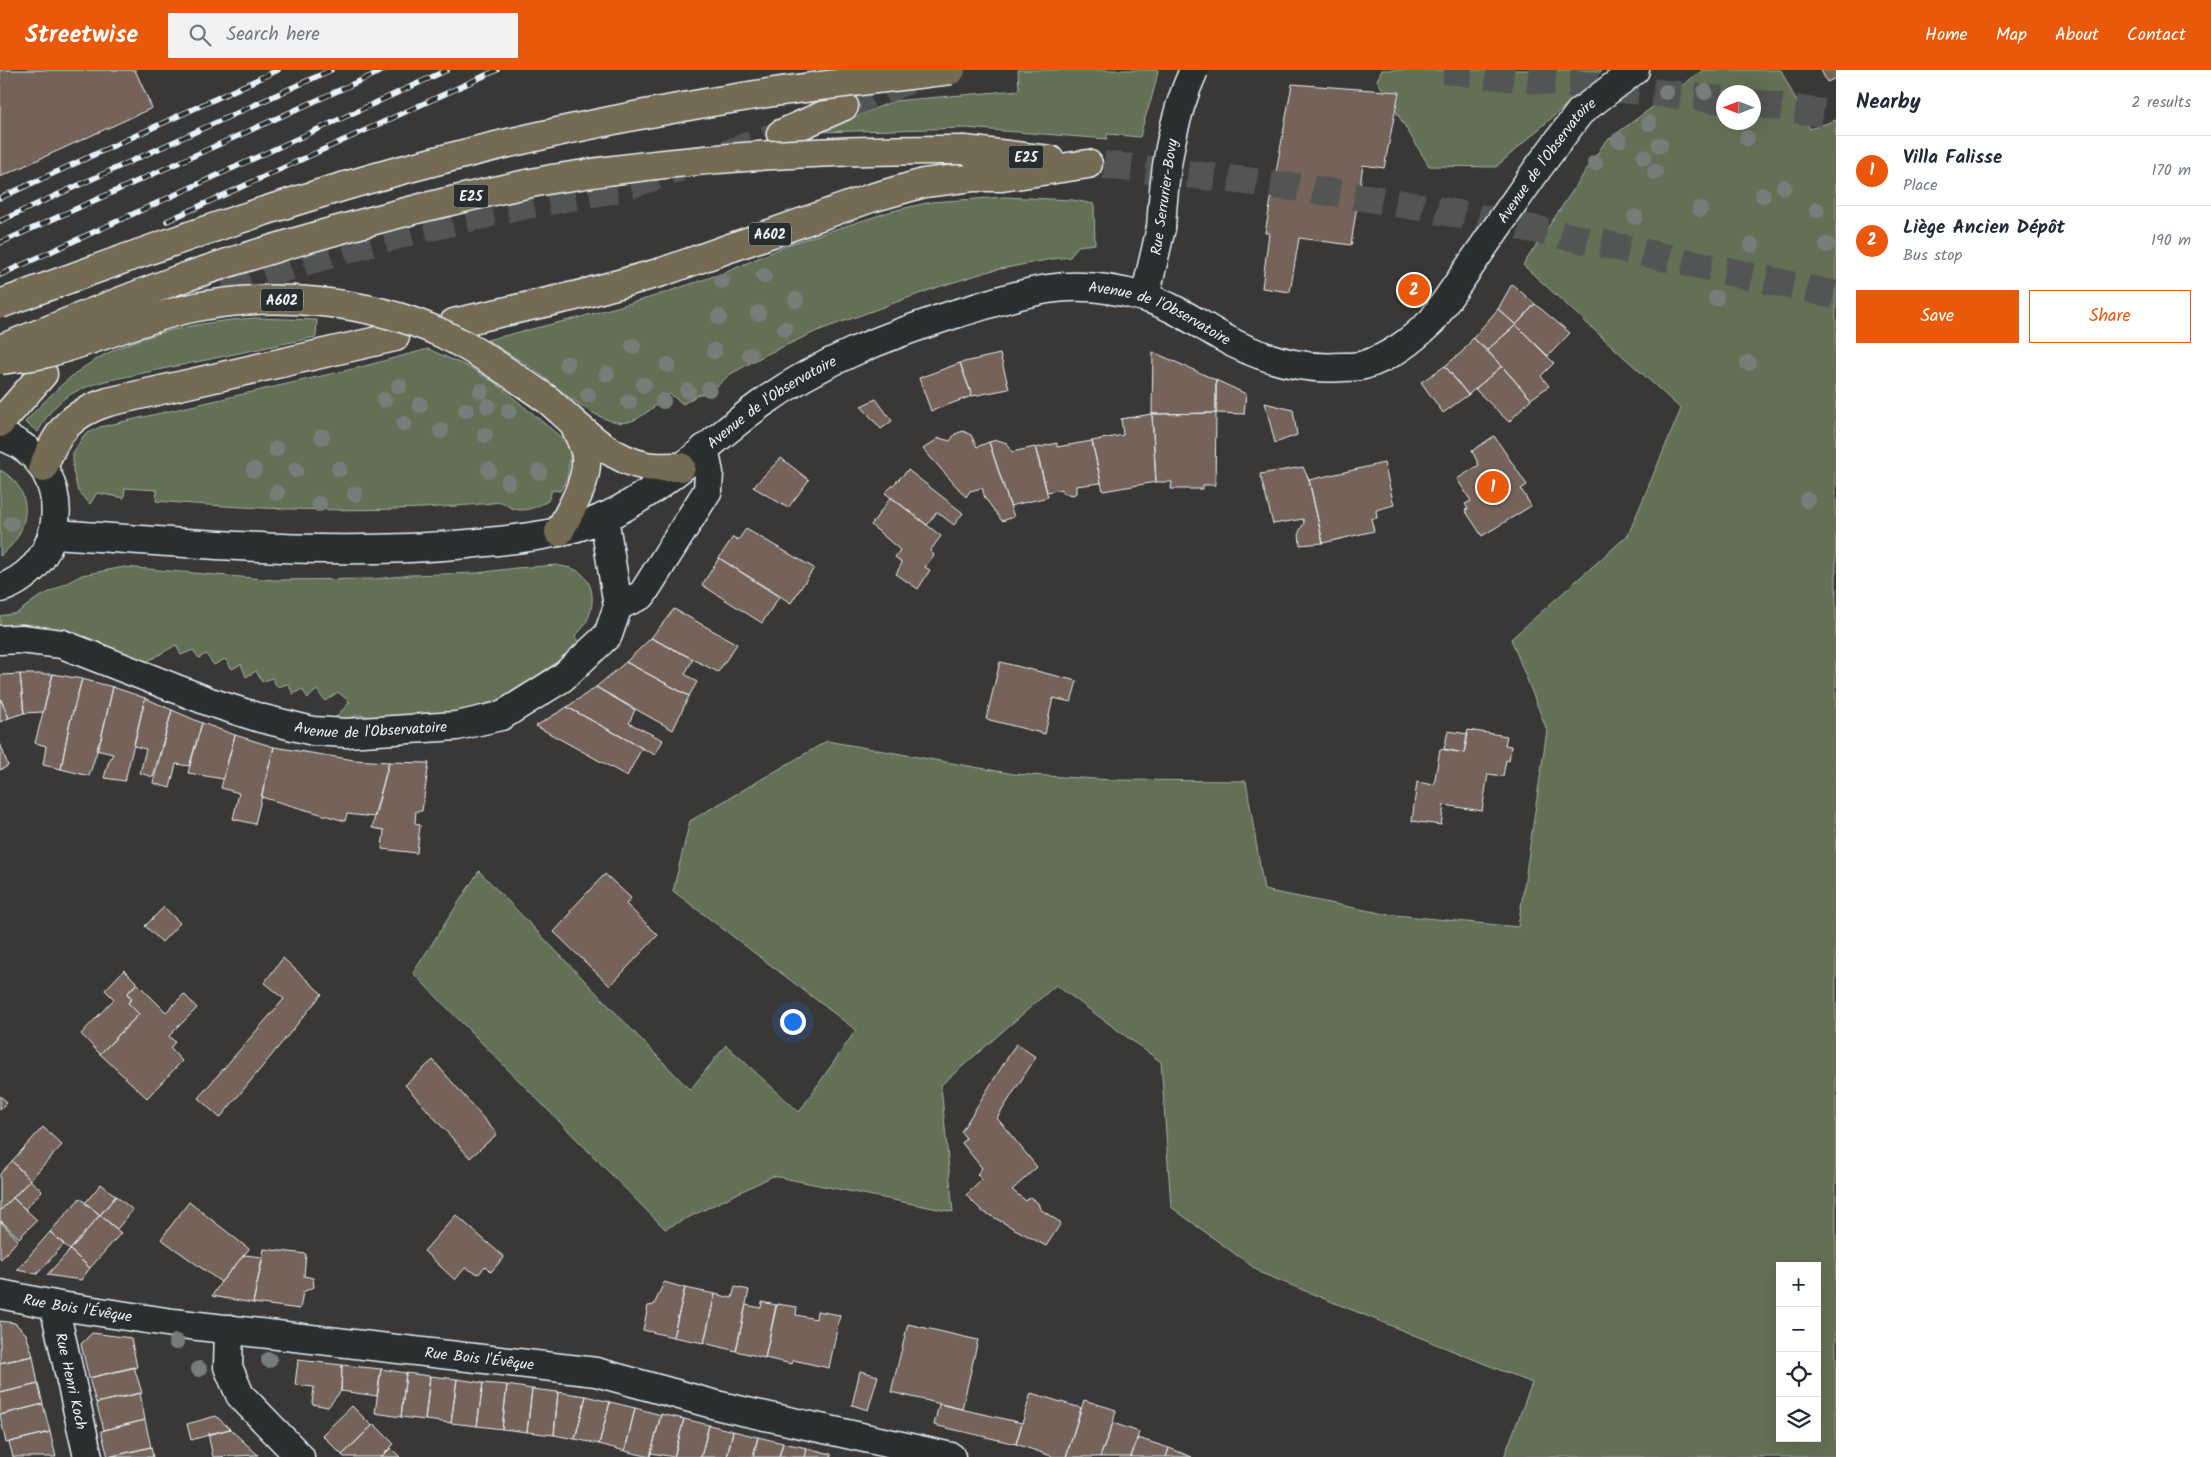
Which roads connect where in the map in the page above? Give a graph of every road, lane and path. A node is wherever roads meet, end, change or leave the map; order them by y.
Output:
1 (950, 70) edge
2 (1194, 70) edge
3 (1635, 70) edge
4 (844, 106) tunnel mouth
5 (781, 134) tunnel mouth
6 (1096, 164) joint
7 (1145, 297) junction
8 (0, 304) edge
9 (454, 323) dead end
10 (395, 337) dead end
11 (0, 349) edge
12 (0, 360) edge
13 (43, 374) dead end
14 (572, 420) junction
15 (0, 423) edge
16 (0, 436) edge
17 (704, 449) junction
18 (44, 468) junction
19 (681, 468) junction
20 (604, 517) junction
21 (559, 532) junction
22 (54, 534) junction
23 (0, 588) edge
24 (618, 606) junction
25 (0, 640) edge
26 (0, 1294) edge
27 (54, 1305) junction
28 (229, 1329) junction
29 (88, 1457) edge
30 (300, 1457) edge
31 (951, 1457) edge

1 - 8 highway, bridge
2 - 7 street, Rue Serrurier-Bovy, bridge
3 - 7 street, Avenue de l'Observatoire
4 - 5 highway
6 - 9 highway, A602
6 - 11 highway, E25, bridge
7 - 17 street, Avenue de l'Observatoire
10 - 18 highway
12 - 14 highway, A602, bridge
13 - 15 highway
14 - 19 highway, A602
14 - 21 highway, A602
16 - 18 street
17 - 19 street, Avenue de l'Observatoire
17 - 24 street
18 - 22 street
19 - 20 street, Avenue de l'Observatoire
20 - 21 street, Avenue de l'Observatoire
20 - 24 street, Avenue de l'Observatoire
21 - 22 street, Avenue de l'Observatoire
22 - 23 street
24 - 25 street, Avenue de l'Observatoire
26 - 27 street, Rue Bois l'Évêque
27 - 28 street, Rue Bois l'Évêque
27 - 29 street, Rue Henri Koch
28 - 30 street
28 - 31 street, Rue Bois l'Évêque

